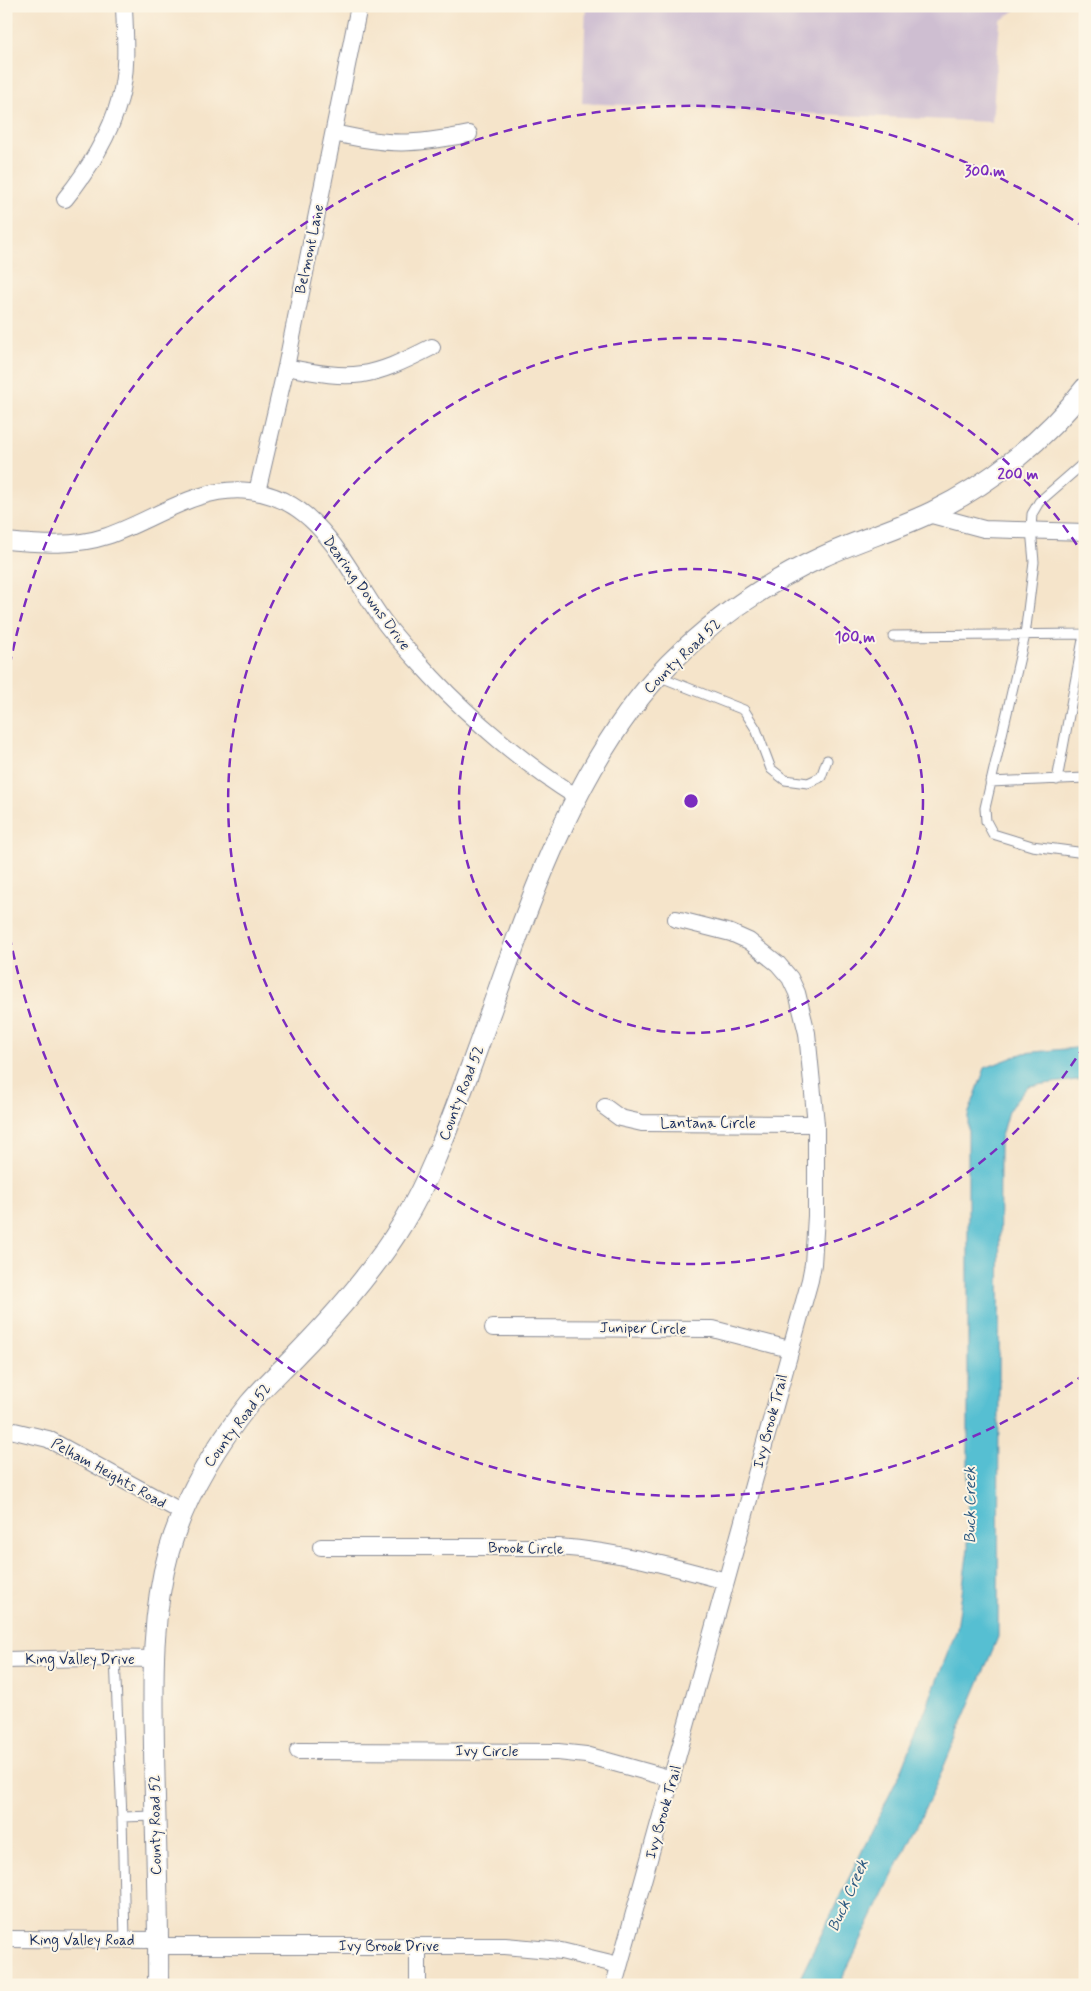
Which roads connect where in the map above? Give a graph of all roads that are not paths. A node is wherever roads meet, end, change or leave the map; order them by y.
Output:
1 (124, 6) edge
2 (359, 6) edge
3 (334, 133) junction
4 (469, 134) dead end
5 (65, 199) dead end
6 (432, 347) dead end
7 (286, 367) junction
8 (1085, 388) edge
9 (1085, 462) edge
10 (258, 492) junction
11 (928, 514) junction
12 (1031, 529) junction
13 (1085, 532) edge
14 (6, 541) edge
15 (1084, 634) edge
16 (1025, 635) junction
17 (893, 636) dead end
18 (658, 676) junction
19 (827, 760) dead end
20 (1085, 778) edge
21 (1057, 780) junction
22 (990, 782) junction
23 (577, 797) junction
24 (1085, 853) edge
25 (676, 919) dead end
26 (605, 1107) dead end
27 (816, 1124) junction
28 (493, 1328) dead end
29 (790, 1349) junction
30 (6, 1429) edge
31 (182, 1512) junction
32 (321, 1547) dead end
33 (726, 1581) junction
34 (115, 1658) junction
35 (154, 1659) junction
36 (6, 1660) edge
37 (298, 1751) dead end
38 (672, 1779) junction
39 (155, 1816) junction
40 (122, 1817) junction
41 (6, 1939) edge
42 (125, 1940) junction
43 (157, 1943) junction
44 (418, 1946) junction
45 (619, 1964) junction
46 (158, 1985) edge
47 (418, 1985) edge
48 (614, 1985) edge

1 - 5 street
2 - 3 street, Belmont Lane
3 - 4 street
3 - 7 street, Belmont Lane
6 - 7 street
7 - 10 street, Belmont Lane
8 - 11 street, County Road 52
9 - 12 lane
10 - 14 street, Dearing Downs Drive
10 - 23 street, Dearing Downs Drive
11 - 12 street
11 - 18 street, County Road 52
12 - 13 street
12 - 16 lane
15 - 16 lane
15 - 21 lane
16 - 17 lane
16 - 22 lane
18 - 19 lane
18 - 23 street, County Road 52
20 - 21 lane
21 - 22 lane
22 - 24 lane
23 - 31 street, County Road 52
25 - 27 street, Ivy Brook Trail
26 - 27 street, Lantana Circle
27 - 29 street, Ivy Brook Trail
28 - 29 street, Juniper Circle
29 - 33 street, Ivy Brook Trail
30 - 31 street, Pelham Heights Road
31 - 35 street, County Road 52
32 - 33 street, Brook Circle
33 - 38 street, Ivy Brook Trail
34 - 35 street, King Valley Drive
34 - 36 street, King Valley Drive
34 - 40 lane
35 - 39 street, County Road 52
37 - 38 street, Ivy Circle
38 - 45 street, Ivy Brook Trail
39 - 40 lane
39 - 43 street, County Road 52
40 - 42 lane
41 - 42 street, King Valley Road
42 - 43 street, King Valley Road
43 - 44 street, Ivy Brook Drive
43 - 46 street, County Road 52
44 - 45 street, Ivy Brook Drive
44 - 47 street
45 - 48 street, Ivy Brook Trail

